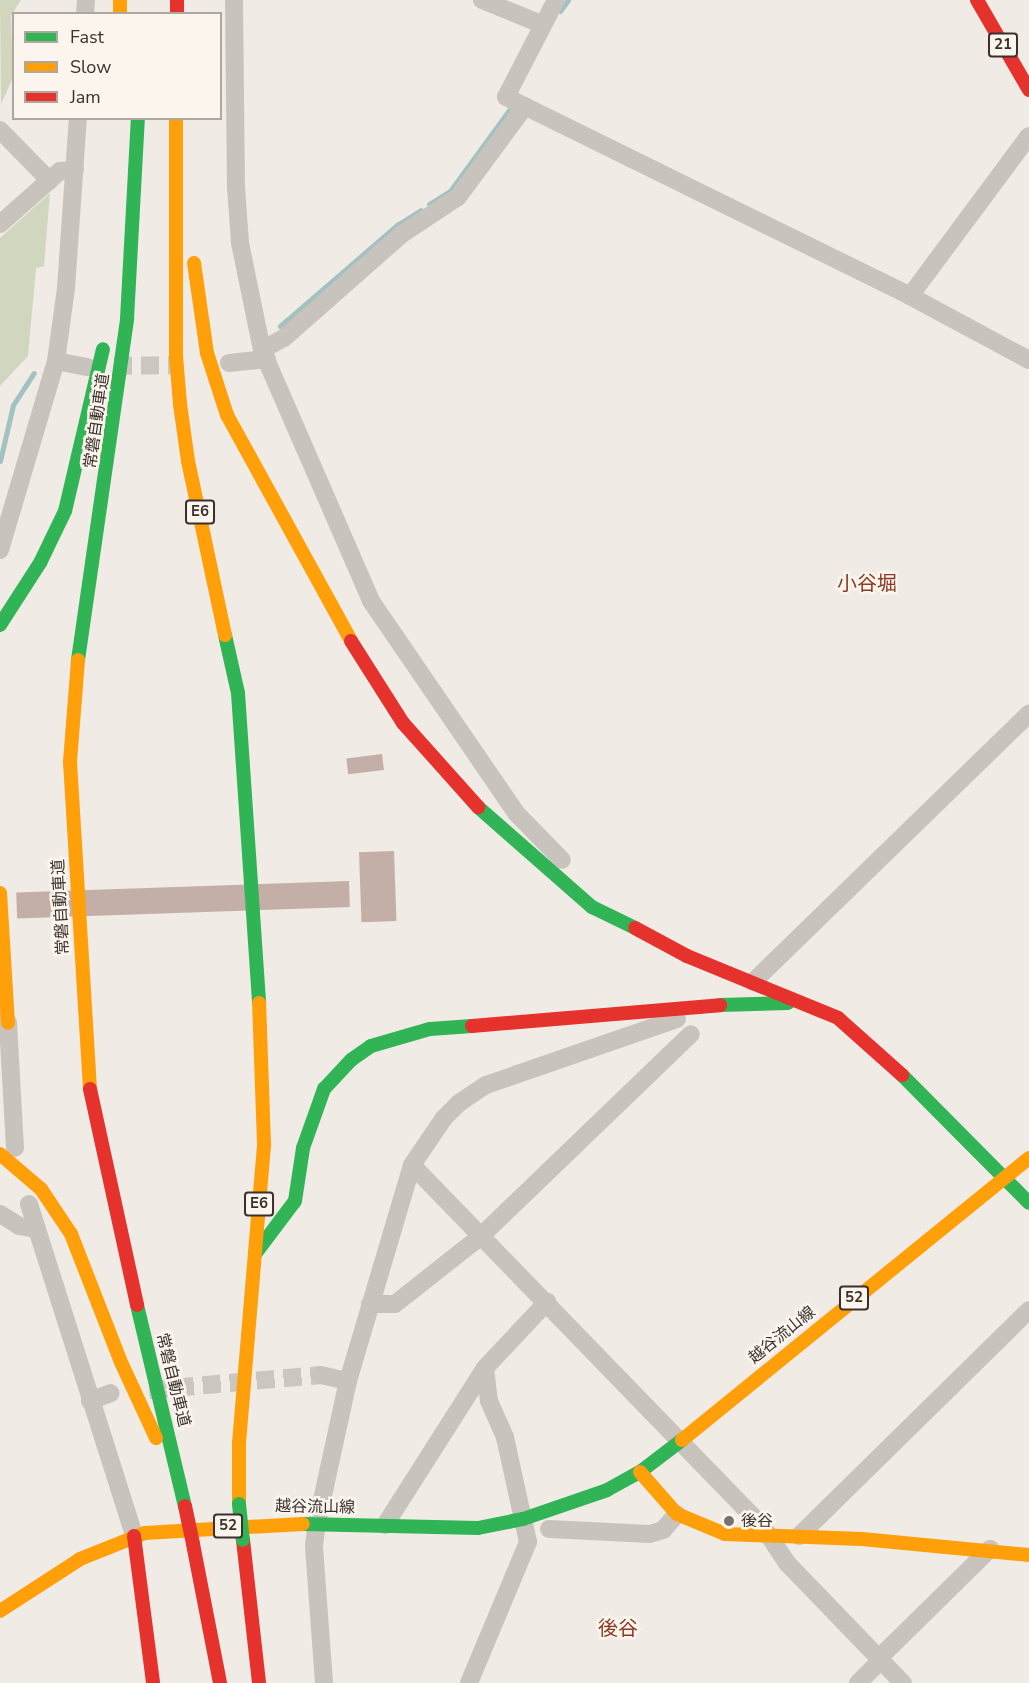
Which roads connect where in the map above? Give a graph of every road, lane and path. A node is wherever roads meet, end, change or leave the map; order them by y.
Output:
1 (234, 0) edge
2 (482, 0) edge
3 (556, 0) edge
4 (977, 0) edge
5 (541, 24) junction
6 (1029, 90) edge
7 (525, 106) junction
8 (78, 120) edge
9 (138, 120) edge
10 (177, 120) edge
11 (177, 120) edge
12 (0, 130) edge
13 (1029, 136) edge
14 (75, 170) junction
15 (50, 180) junction
16 (0, 224) edge
17 (910, 296) junction
18 (106, 332) dead end
19 (265, 354) junction
20 (1029, 360) edge
21 (56, 361) junction
22 (230, 363) dead end
23 (87, 367) dead end
24 (0, 550) edge
25 (0, 625) edge
26 (1029, 714) edge
27 (0, 893) edge
28 (635, 928) junction
29 (753, 982) junction
30 (720, 1005) junction
31 (816, 1007) junction
32 (4, 1016) edge
33 (691, 1034) dead end
34 (8, 1151) edge
35 (1029, 1158) edge
36 (412, 1165) junction
37 (1005, 1178) junction
38 (1029, 1203) edge
39 (29, 1204) dead end
40 (0, 1214) edge
41 (36, 1229) junction
42 (481, 1236) junction
43 (255, 1254) junction
44 (547, 1302) junction
45 (370, 1304) junction
46 (1029, 1310) edge
47 (485, 1368) junction
48 (321, 1375) tunnel mouth
49 (348, 1381) junction
50 (111, 1393) dead end
51 (90, 1401) junction
52 (680, 1441) junction
53 (640, 1472) junction
54 (184, 1501) junction
55 (677, 1514) junction
56 (524, 1519) junction
57 (317, 1523) junction
58 (385, 1525) junction
59 (549, 1529) dead end
60 (770, 1535) junction
61 (134, 1536) junction
62 (799, 1536) junction
63 (990, 1549) junction
64 (1029, 1555) edge
65 (0, 1611) edge
66 (880, 1659) junction
67 (153, 1683) edge
68 (219, 1683) edge
69 (260, 1683) edge
70 (324, 1683) edge
71 (469, 1683) edge
72 (858, 1683) edge
73 (903, 1683) edge

1 - 19 street
2 - 5 street
3 - 5 street
4 - 6 main road, 21
5 - 7 street
7 - 17 street
7 - 19 street
8 - 14 street
9 - 54 main road, 常磐自動車道
10 - 28 main road
11 - 43 main road, E6
12 - 15 street
13 - 17 street
14 - 15 street
14 - 21 street
15 - 16 street
17 - 20 street
18 - 25 main road
19 - 22 street
19 - 28 street
21 - 23 street
21 - 24 street
26 - 29 street
27 - 32 main road
28 - 29 main road
29 - 31 main road
30 - 31 main road
30 - 36 street
30 - 43 main road
31 - 37 main road
32 - 34 street
33 - 42 street
34 - 54 main road
35 - 37 main road, 越谷流山線 / 52
36 - 42 street
36 - 45 street
37 - 38 main road
37 - 52 main road, 越谷流山線 / 52
39 - 41 street
40 - 41 street
41 - 51 street
42 - 44 street
42 - 45 street
43 - 69 main road, E6, bridge
44 - 47 street
44 - 52 street
45 - 49 street
46 - 62 street
47 - 56 street
47 - 58 street
48 - 49 street
49 - 57 street
50 - 51 street
51 - 61 street
52 - 53 main road, 越谷流山線 / 52
52 - 60 street
53 - 55 main road
53 - 56 main road, 越谷流山線 / 52
54 - 68 main road, 常磐自動車道, bridge
55 - 59 street
55 - 60 main road
56 - 58 main road, 越谷流山線 / 52
56 - 71 street
57 - 58 main road, 越谷流山線 / 52
57 - 61 main road, 越谷流山線 / 52
57 - 70 street
60 - 62 main road
60 - 66 street
61 - 65 main road, 越谷流山線 / 52
61 - 67 main road
62 - 63 main road
63 - 64 main road
63 - 66 street
66 - 72 street
66 - 73 street

